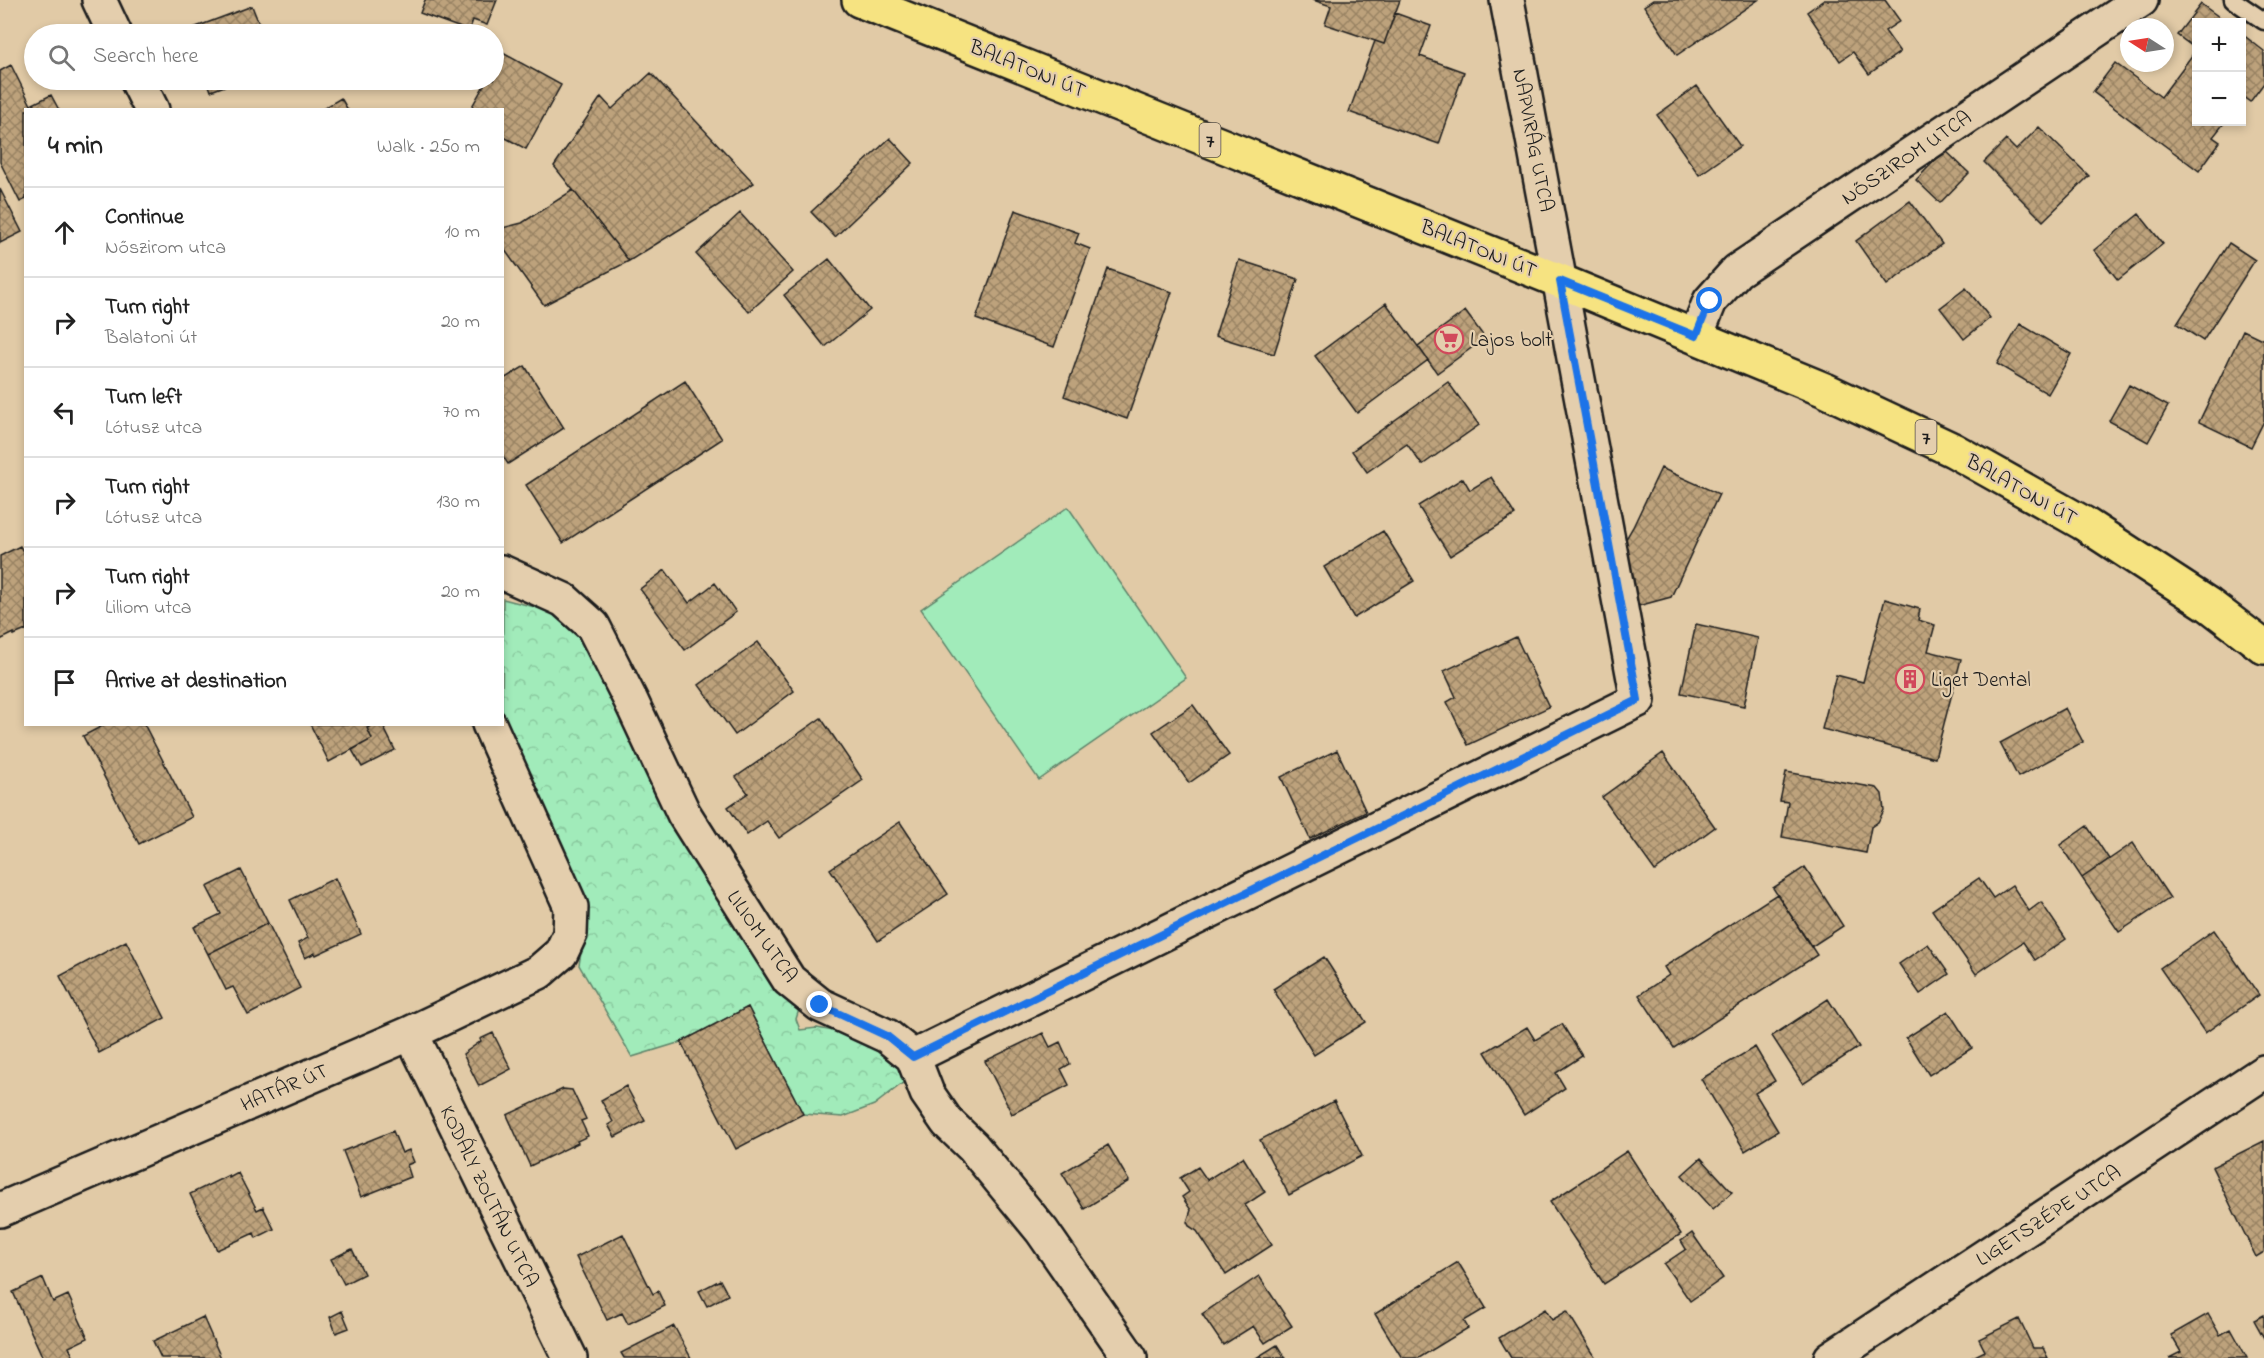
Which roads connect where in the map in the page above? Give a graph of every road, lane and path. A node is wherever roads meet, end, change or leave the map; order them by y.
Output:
1 (99, 0) edge
2 (859, 0) edge
3 (1507, 0) edge
4 (2141, 0) edge
5 (2233, 0) edge
6 (2264, 21) edge
7 (110, 24) edge
8 (142, 90) edge
9 (151, 108) edge
10 (1560, 281) junction
11 (1696, 336) junction
12 (504, 573) edge
13 (2264, 647) edge
14 (490, 726) edge
15 (411, 1033) junction
16 (913, 1057) junction
17 (2264, 1072) edge
18 (0, 1210) edge
19 (570, 1358) edge
20 (1130, 1358) edge
21 (1831, 1358) edge

1 - 7 street
2 - 10 main road, BALATONI ÚT / 7
3 - 10 street, NAPVIRÁG UTCA
4 - 11 street, NŐSZIROM UTCA
5 - 6 lane
8 - 9 street
10 - 11 main road, BALATONI ÚT / 7
10 - 16 street, NAPVIRÁG UTCA
11 - 13 main road, BALATONI ÚT / 7
12 - 16 street, LILIOM UTCA
14 - 15 street, HATÁR ÚT
15 - 18 street, HATÁR ÚT
15 - 19 street, KODÁLY ZOLTÁN UTCA
16 - 20 street, LILIOM UTCA
17 - 21 street, LIGETSZÉPE UTCA

